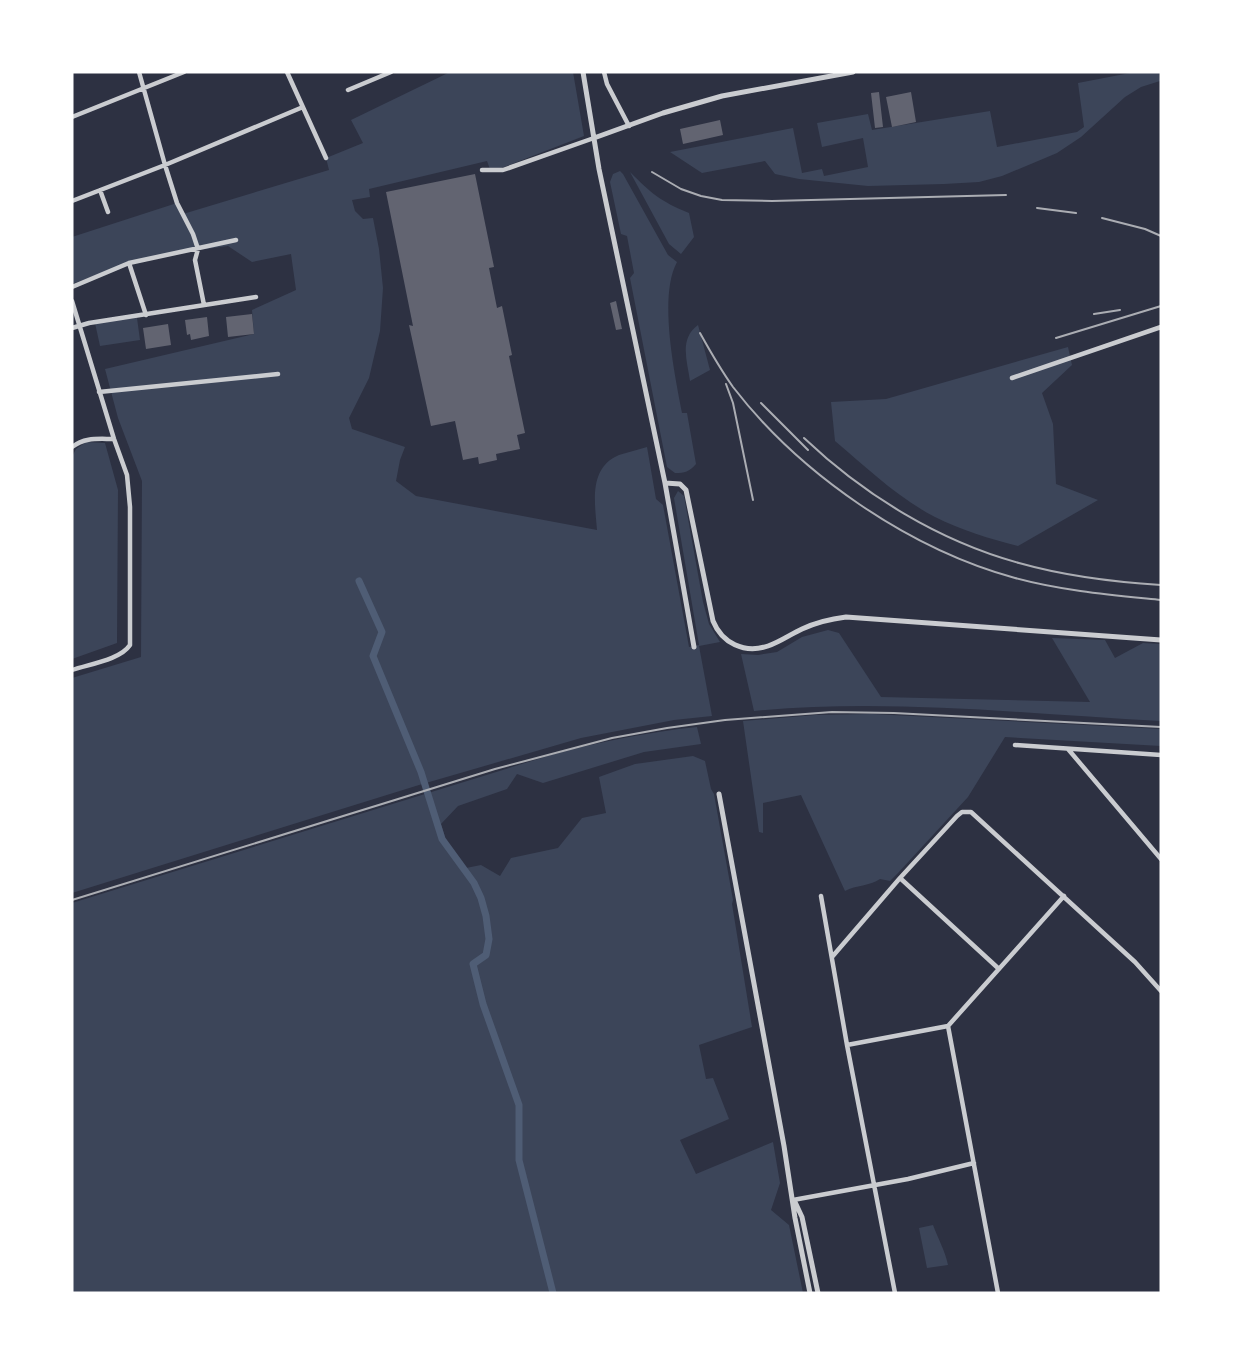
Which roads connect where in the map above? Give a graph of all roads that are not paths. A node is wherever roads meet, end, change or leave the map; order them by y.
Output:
1 (139, 72) edge
2 (184, 72) edge
3 (287, 72) edge
4 (391, 72) edge
5 (583, 72) edge
6 (604, 72) edge
7 (853, 72) edge
8 (143, 89) junction
9 (348, 90) dead end
10 (303, 107) junction
11 (72, 117) edge
12 (629, 126) junction
13 (594, 138) junction
14 (326, 158) dead end
15 (164, 165) junction
16 (482, 170) dead end
17 (100, 190) junction
18 (72, 201) edge
19 (108, 212) dead end
20 (236, 240) dead end
21 (198, 249) junction
22 (129, 263) junction
23 (72, 287) edge
24 (256, 297) dead end
25 (72, 301) edge
26 (204, 305) junction
27 (146, 315) junction
28 (78, 326) junction
29 (1161, 327) edge
30 (72, 328) edge
31 (278, 374) dead end
32 (1013, 378) dead end
33 (99, 392) junction
34 (114, 439) junction
35 (72, 447) edge
36 (665, 483) junction
37 (1161, 640) edge
38 (694, 647) dead end
39 (72, 670) edge
40 (1015, 745) dead end
41 (1067, 749) junction
42 (1161, 755) edge
43 (719, 794) dead end
44 (1161, 859) edge
45 (900, 877) junction
46 (821, 895) dead end
47 (1064, 896) junction
48 (832, 957) junction
49 (999, 969) junction
50 (1161, 991) edge
51 (948, 1026) junction
52 (847, 1045) junction
53 (974, 1163) junction
54 (874, 1185) junction
55 (793, 1200) junction
56 (810, 1293) edge
57 (818, 1293) edge
58 (895, 1293) edge
59 (998, 1293) edge

1 - 8 street
2 - 8 street
3 - 10 street
4 - 9 street
5 - 13 street
6 - 12 street
7 - 12 street
8 - 11 street
8 - 15 street
10 - 14 street
10 - 15 street
12 - 13 street
13 - 16 street
13 - 36 street
15 - 17 street
15 - 21 street
17 - 18 street
17 - 19 street
20 - 21 street
21 - 22 street
21 - 26 street
22 - 23 street
22 - 27 street
24 - 26 street
25 - 28 street
26 - 27 street
27 - 28 street
28 - 30 street
28 - 33 street
29 - 32 street
31 - 33 street
33 - 34 street
34 - 35 street
34 - 39 street
36 - 37 street
36 - 38 street
40 - 41 street
41 - 42 street
41 - 44 street
43 - 55 street
45 - 47 street
45 - 48 street
45 - 49 street
46 - 48 street
47 - 49 street
47 - 50 street
48 - 52 street
49 - 51 street
51 - 52 street
51 - 53 street
52 - 54 street
53 - 54 street
53 - 59 street
54 - 55 street
54 - 58 street
55 - 56 street
55 - 57 street

